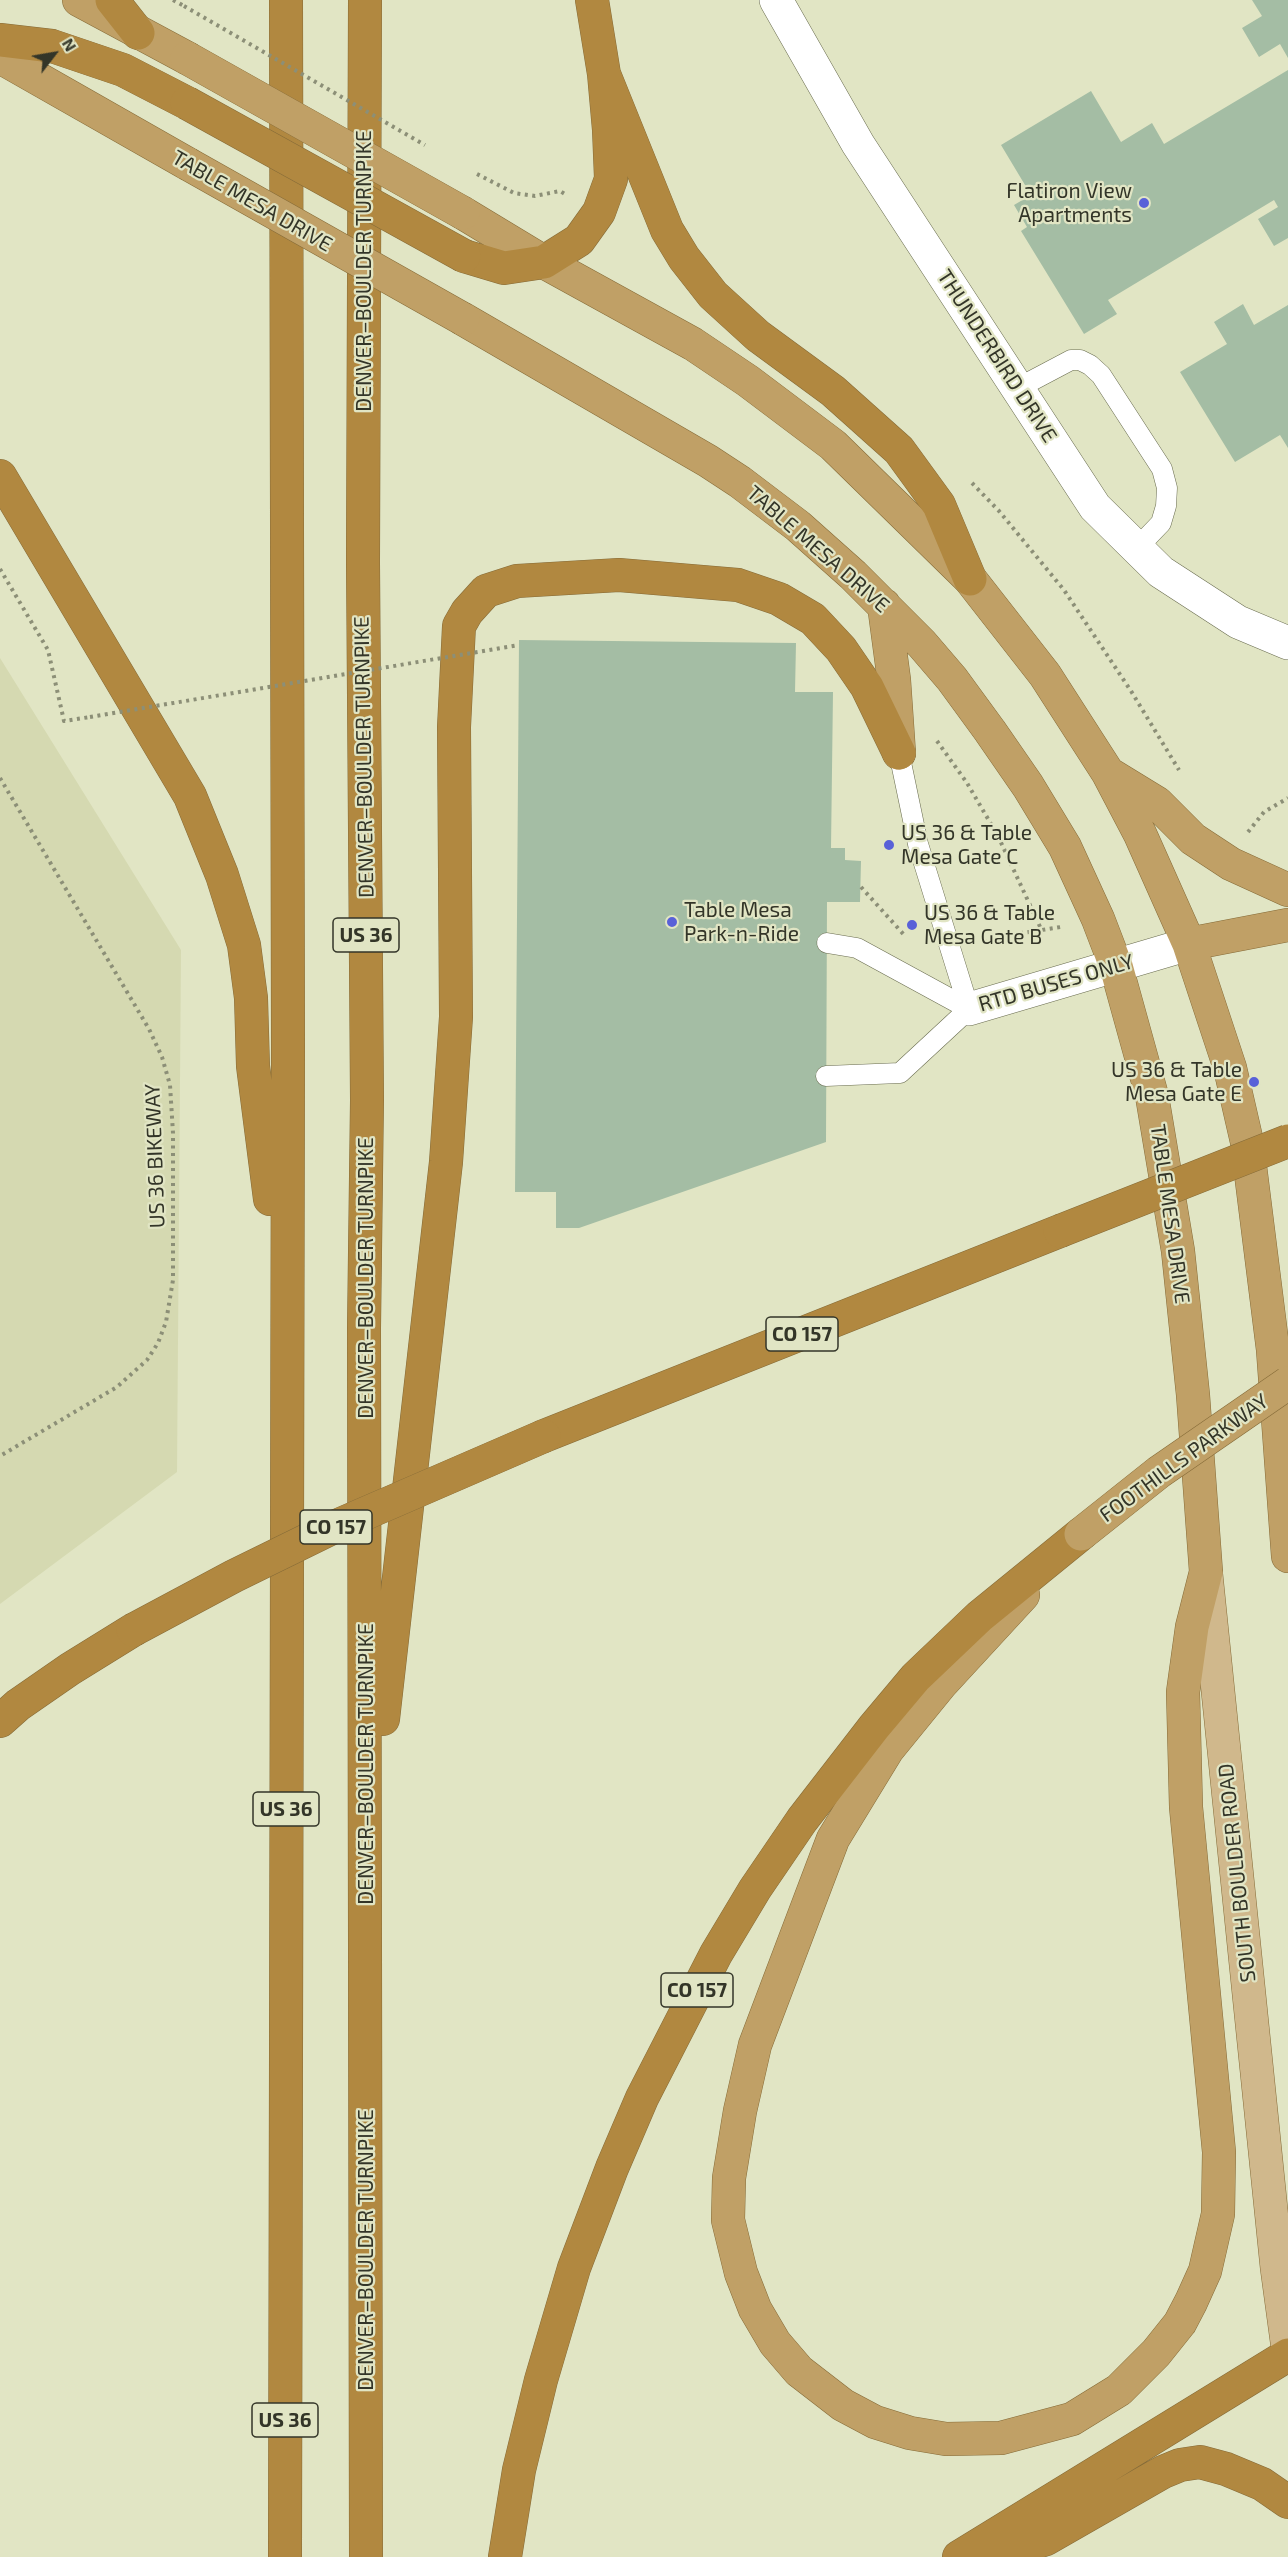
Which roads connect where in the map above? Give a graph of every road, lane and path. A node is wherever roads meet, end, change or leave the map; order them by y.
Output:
1 (79, 0) edge
2 (112, 0) edge
3 (173, 0) edge
4 (286, 0) edge
5 (365, 0) edge
6 (592, 0) edge
7 (776, 0) edge
8 (138, 33) junction
9 (0, 40) edge
10 (0, 57) edge
11 (604, 74) junction
12 (428, 146) dead end
13 (544, 262) junction
14 (1018, 388) junction
15 (0, 476) edge
16 (0, 519) edge
17 (1137, 548) junction
18 (0, 569) edge
19 (970, 579) junction
20 (75, 602) junction
21 (884, 605) junction
22 (1288, 643) edge
23 (519, 645) dead end
24 (899, 753) junction
25 (1108, 772) junction
26 (0, 778) edge
27 (861, 887) dead end
28 (1288, 890) edge
29 (1288, 924) edge
30 (908, 940) dead end
31 (827, 943) dead end
32 (1189, 944) junction
33 (1116, 966) junction
34 (969, 1009) junction
35 (826, 1076) dead end
36 (1288, 1141) edge
37 (287, 1335) junction
38 (1288, 1383) edge
39 (1193, 1395) joint
40 (0, 1456) edge
41 (1081, 1534) junction
42 (1288, 1556) edge
43 (1206, 1572) junction
44 (0, 1721) edge
45 (366, 1870) junction
46 (1288, 2349) edge
47 (1288, 2355) edge
48 (1288, 2502) edge
49 (285, 2557) edge
50 (366, 2557) edge
51 (505, 2557) edge
52 (959, 2557) edge
53 (975, 2557) edge

1 - 8 highway
2 - 8 highway
3 - 12 path, bridge
4 - 37 highway, US 36
5 - 45 highway, DENVER–BOULDER TURNPIKE / US 36
6 - 11 highway
7 - 14 street, THUNDERBIRD DRIVE
8 - 13 highway, bridge
9 - 13 highway, bridge
10 - 21 highway, TABLE MESA DRIVE, bridge
11 - 13 highway
11 - 19 highway
13 - 19 highway
14 - 17 street, THUNDERBIRD DRIVE
14 - 17 lane
15 - 20 highway
16 - 20 highway
17 - 22 street, THUNDERBIRD DRIVE
18 - 23 path, bridge
19 - 25 highway
20 - 37 highway
21 - 24 highway
21 - 33 highway, TABLE MESA DRIVE
24 - 34 lane, RTD BUSES ONLY
24 - 45 highway
25 - 28 highway
25 - 32 highway
26 - 40 path, US 36 BIKEWAY
27 - 30 path
29 - 32 highway
31 - 34 lane
32 - 33 street, RTD BUSES ONLY
32 - 42 highway
33 - 34 street, RTD BUSES ONLY
33 - 39 highway, TABLE MESA DRIVE
34 - 35 lane
36 - 44 highway, CO 157, bridge
37 - 49 highway, US 36
38 - 41 highway, FOOTHILLS PARKWAY / CO 157, bridge
39 - 43 highway, SOUTH BOULDER ROAD
41 - 43 highway, FOOTHILLS PARKWAY
41 - 51 highway, CO 157
43 - 46 main road, SOUTH BOULDER ROAD
45 - 50 highway, DENVER–BOULDER TURNPIKE / US 36
47 - 52 highway
48 - 53 highway

